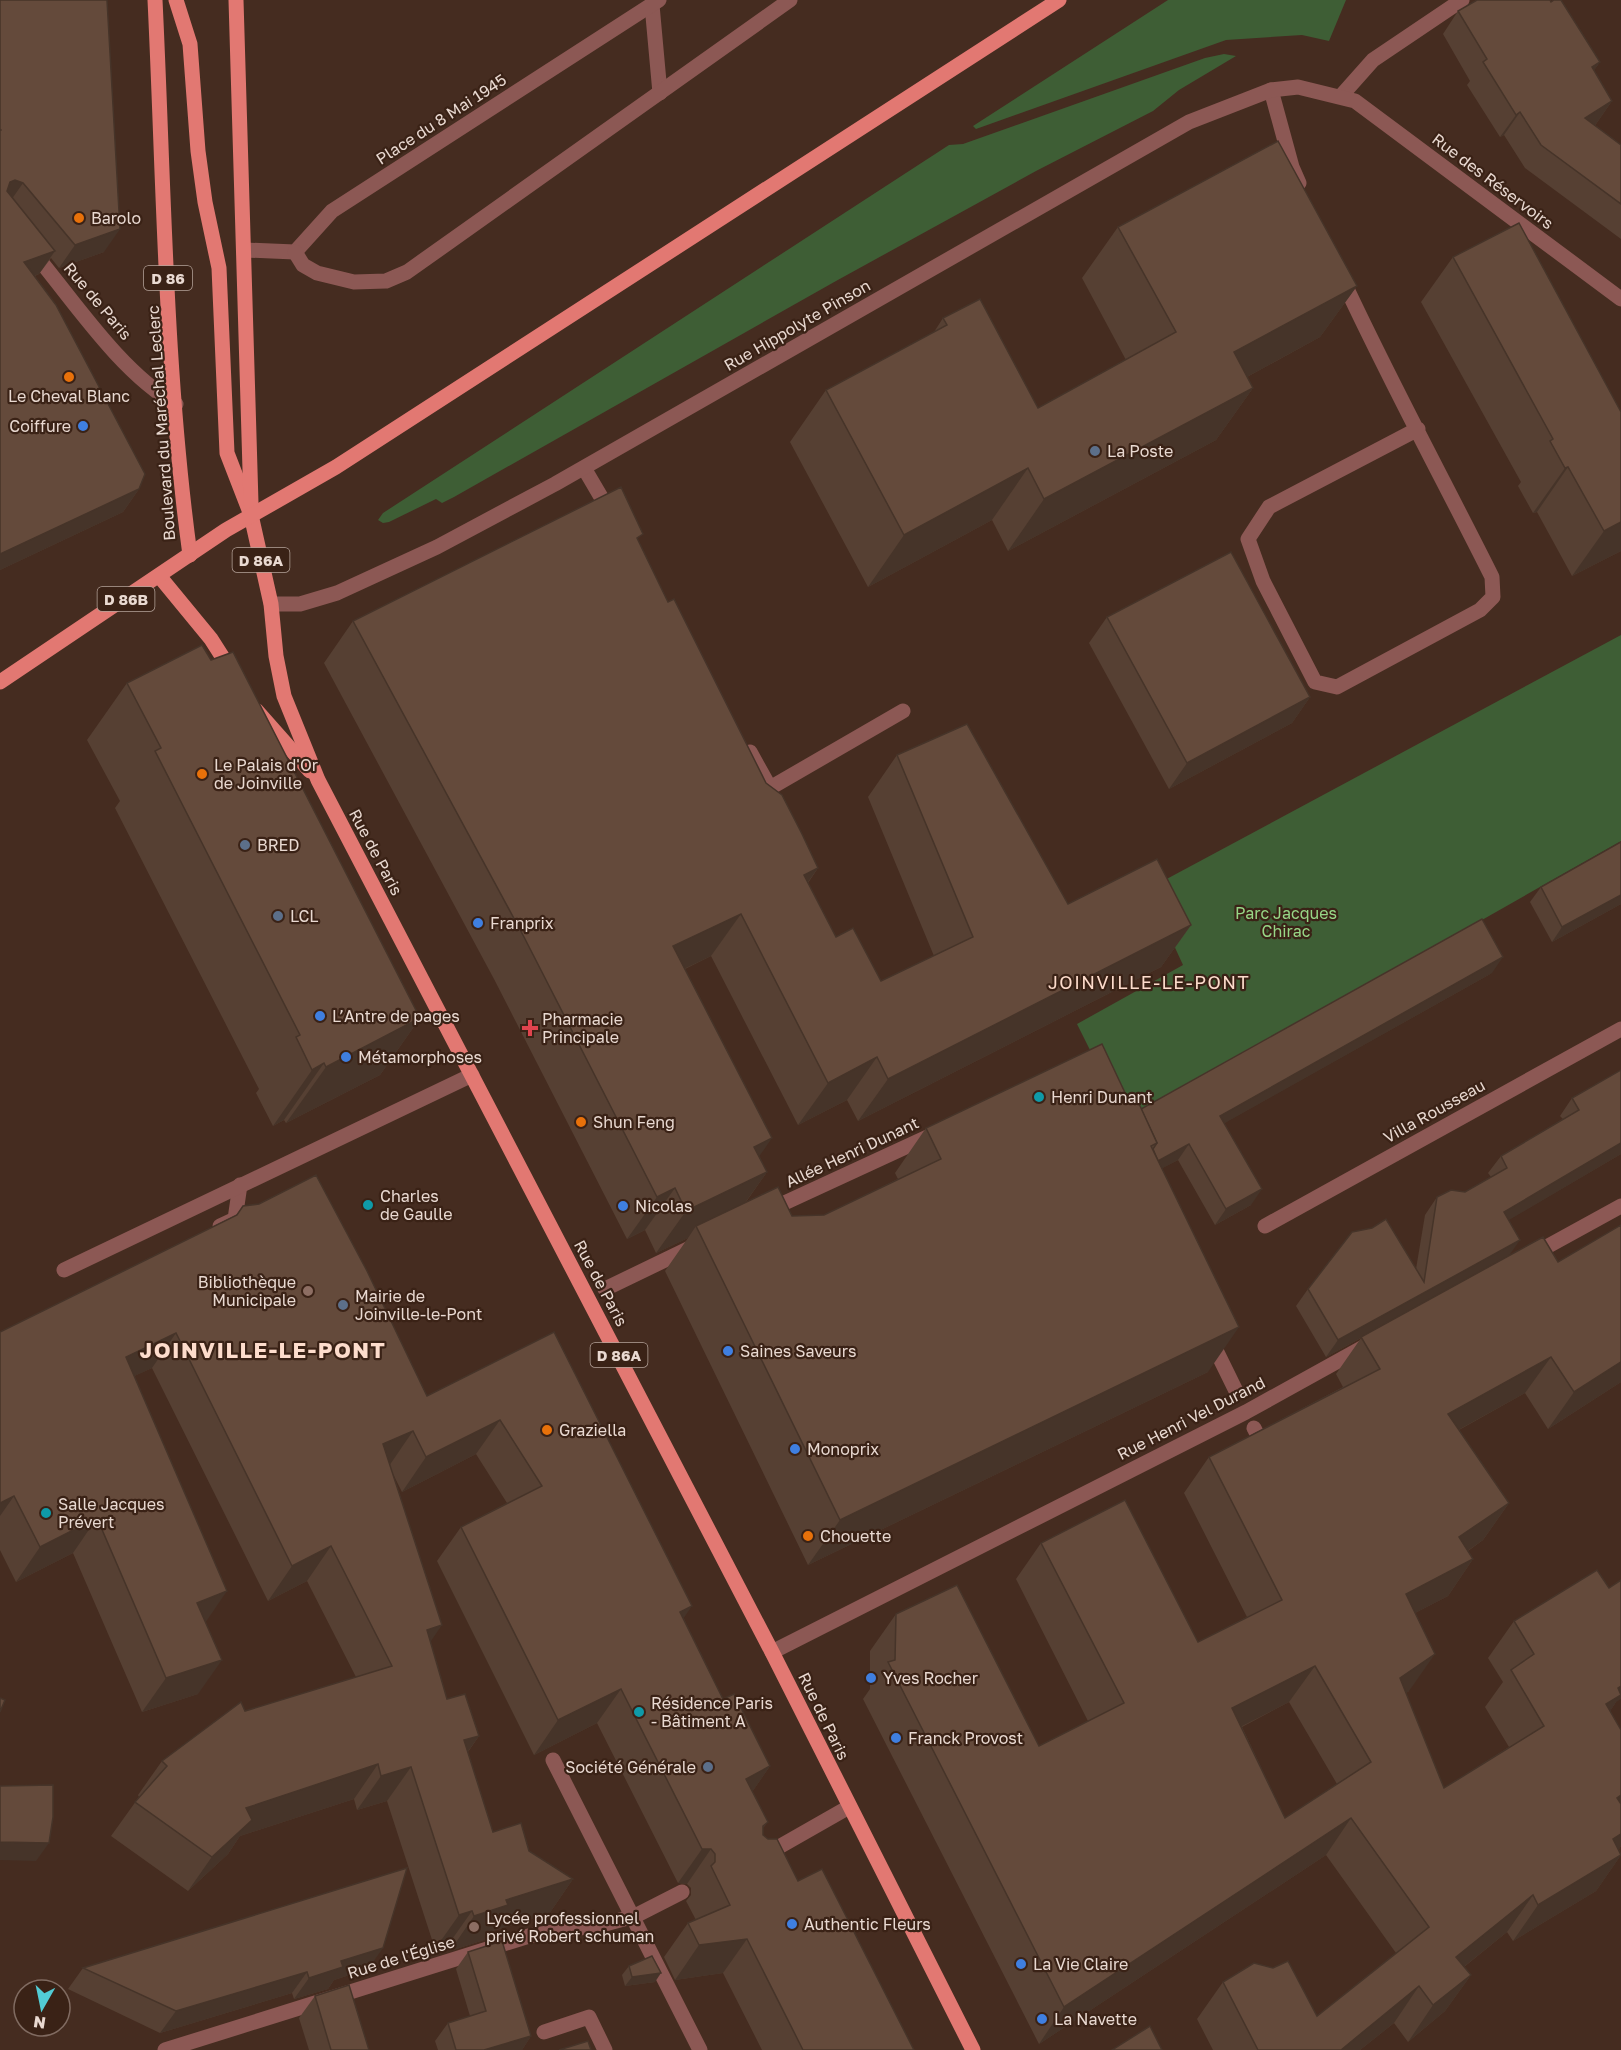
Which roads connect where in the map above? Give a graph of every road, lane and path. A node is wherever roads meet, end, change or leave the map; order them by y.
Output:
1 (155, 0) edge
2 (176, 0) edge
3 (236, 0) edge
4 (790, 0) edge
5 (1059, 0) edge
6 (1462, 0) edge
7 (655, 2) edge
8 (1271, 90) junction
9 (660, 93) junction
10 (1341, 96) junction
11 (1307, 200) edge
12 (20, 237) edge
13 (245, 250) junction
14 (295, 252) junction
15 (1336, 265) edge
16 (1621, 299) edge
17 (176, 404) junction
18 (1418, 429) junction
19 (584, 468) junction
20 (251, 515) junction
21 (621, 532) edge
22 (190, 555) junction
23 (160, 577) junction
24 (271, 604) junction
25 (0, 682) edge
26 (903, 711) dead end
27 (741, 737) edge
28 (318, 780) junction
29 (1621, 1029) edge
30 (472, 1075) junction
31 (954, 1125) edge
32 (240, 1185) junction
33 (1621, 1206) edge
34 (753, 1218) edge
35 (1265, 1226) dead end
36 (203, 1234) edge
37 (711, 1238) edge
38 (1517, 1263) edge
39 (63, 1270) dead end
40 (604, 1289) dead end
41 (1205, 1329) edge
42 (1381, 1337) edge
43 (1237, 1394) dead end
44 (772, 1652) junction
45 (553, 1760) dead end
46 (849, 1807) junction
47 (748, 1865) edge
48 (682, 1892) dead end
49 (635, 1916) junction
50 (544, 2032) dead end
51 (165, 2050) edge
52 (605, 2050) edge
53 (700, 2050) edge
54 (973, 2050) edge

1 - 17 main road, Boulevard du Maréchal Leclerc / D 86
2 - 20 main road
3 - 13 main road
4 - 9 street
5 - 20 main road
6 - 10 street
7 - 9 street
7 - 14 street, Place du 8 Mai 1945
8 - 10 street, Rue Hippolyte Pinson
8 - 11 street
8 - 19 street, Rue Hippolyte Pinson
9 - 14 street
10 - 16 street, Rue des Réservoirs
12 - 17 street, Rue de Paris
13 - 14 street
13 - 20 main road
15 - 18 street
17 - 22 main road, Boulevard du Maréchal Leclerc / D 86
18 - 18 street
19 - 21 street
19 - 24 street, Rue Hippolyte Pinson
20 - 22 main road, D 86B
20 - 24 main road, Rue de Paris / D 86A
22 - 23 main road, D 86B
23 - 25 main road, D 86B
23 - 28 main road
24 - 28 main road, Rue de Paris / D 86A
26 - 27 street
28 - 30 main road, Rue de Paris / D 86A
29 - 35 street, Villa Rousseau
30 - 32 street
30 - 44 main road, Rue de Paris / D 86A
31 - 34 street, Allée Henri Dunant
32 - 36 street
32 - 39 street
33 - 38 street
37 - 40 street
41 - 43 street
42 - 44 street, Rue Henri Vel Durand
44 - 46 main road, Rue de Paris / D 86A
45 - 49 street
46 - 47 street
46 - 54 main road, Rue de Paris / D 86A
48 - 49 street, Rue de l'Église
49 - 51 street, Rue de l'Église
49 - 53 street
50 - 52 street

